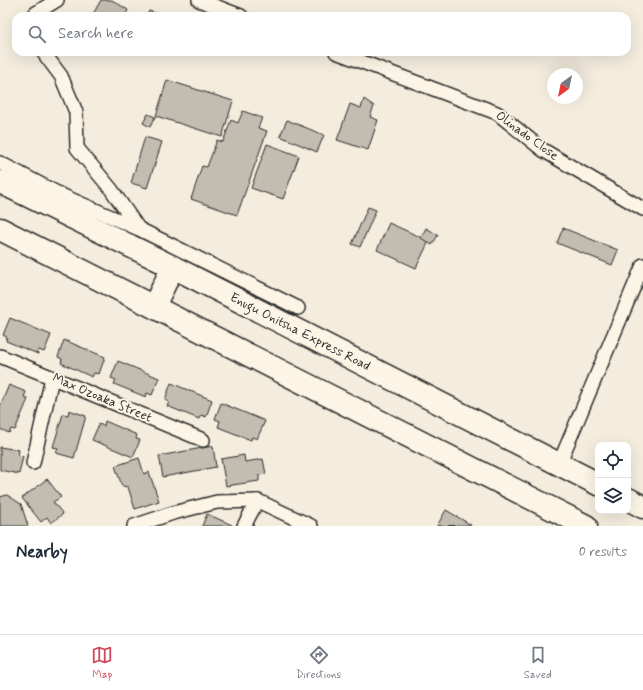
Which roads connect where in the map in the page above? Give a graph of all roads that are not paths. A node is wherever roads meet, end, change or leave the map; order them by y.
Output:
1 (57, 0) edge
2 (199, 0) edge
3 (38, 12) edge
4 (231, 12) edge
5 (46, 56) edge
6 (346, 56) edge
7 (0, 163) edge
8 (0, 182) edge
9 (643, 209) edge
10 (0, 229) edge
11 (139, 229) junction
12 (643, 265) edge
13 (173, 267) junction
14 (154, 306) junction
15 (298, 308) dead end
16 (0, 356) edge
17 (52, 378) junction
18 (203, 440) dead end
19 (33, 463) dead end
20 (559, 464) junction
21 (595, 482) edge
22 (631, 500) edge
23 (258, 501) junction
24 (643, 506) edge
25 (134, 526) edge
26 (244, 526) edge
27 (312, 526) edge
28 (586, 526) edge

1 - 3 street
2 - 4 street
5 - 11 street
6 - 9 street, Olinado Close
7 - 11 street
8 - 13 highway, Enugu Onitsha Express Road
10 - 14 highway
11 - 15 street
12 - 20 street
13 - 14 highway
13 - 20 highway, Enugu Onitsha Express Road
14 - 28 highway
16 - 17 street, Max Ozoaka Street
17 - 18 street, Max Ozoaka Street
17 - 19 street
20 - 21 highway, Enugu Onitsha Express Road
22 - 24 highway
23 - 25 street
23 - 26 street
23 - 27 street

